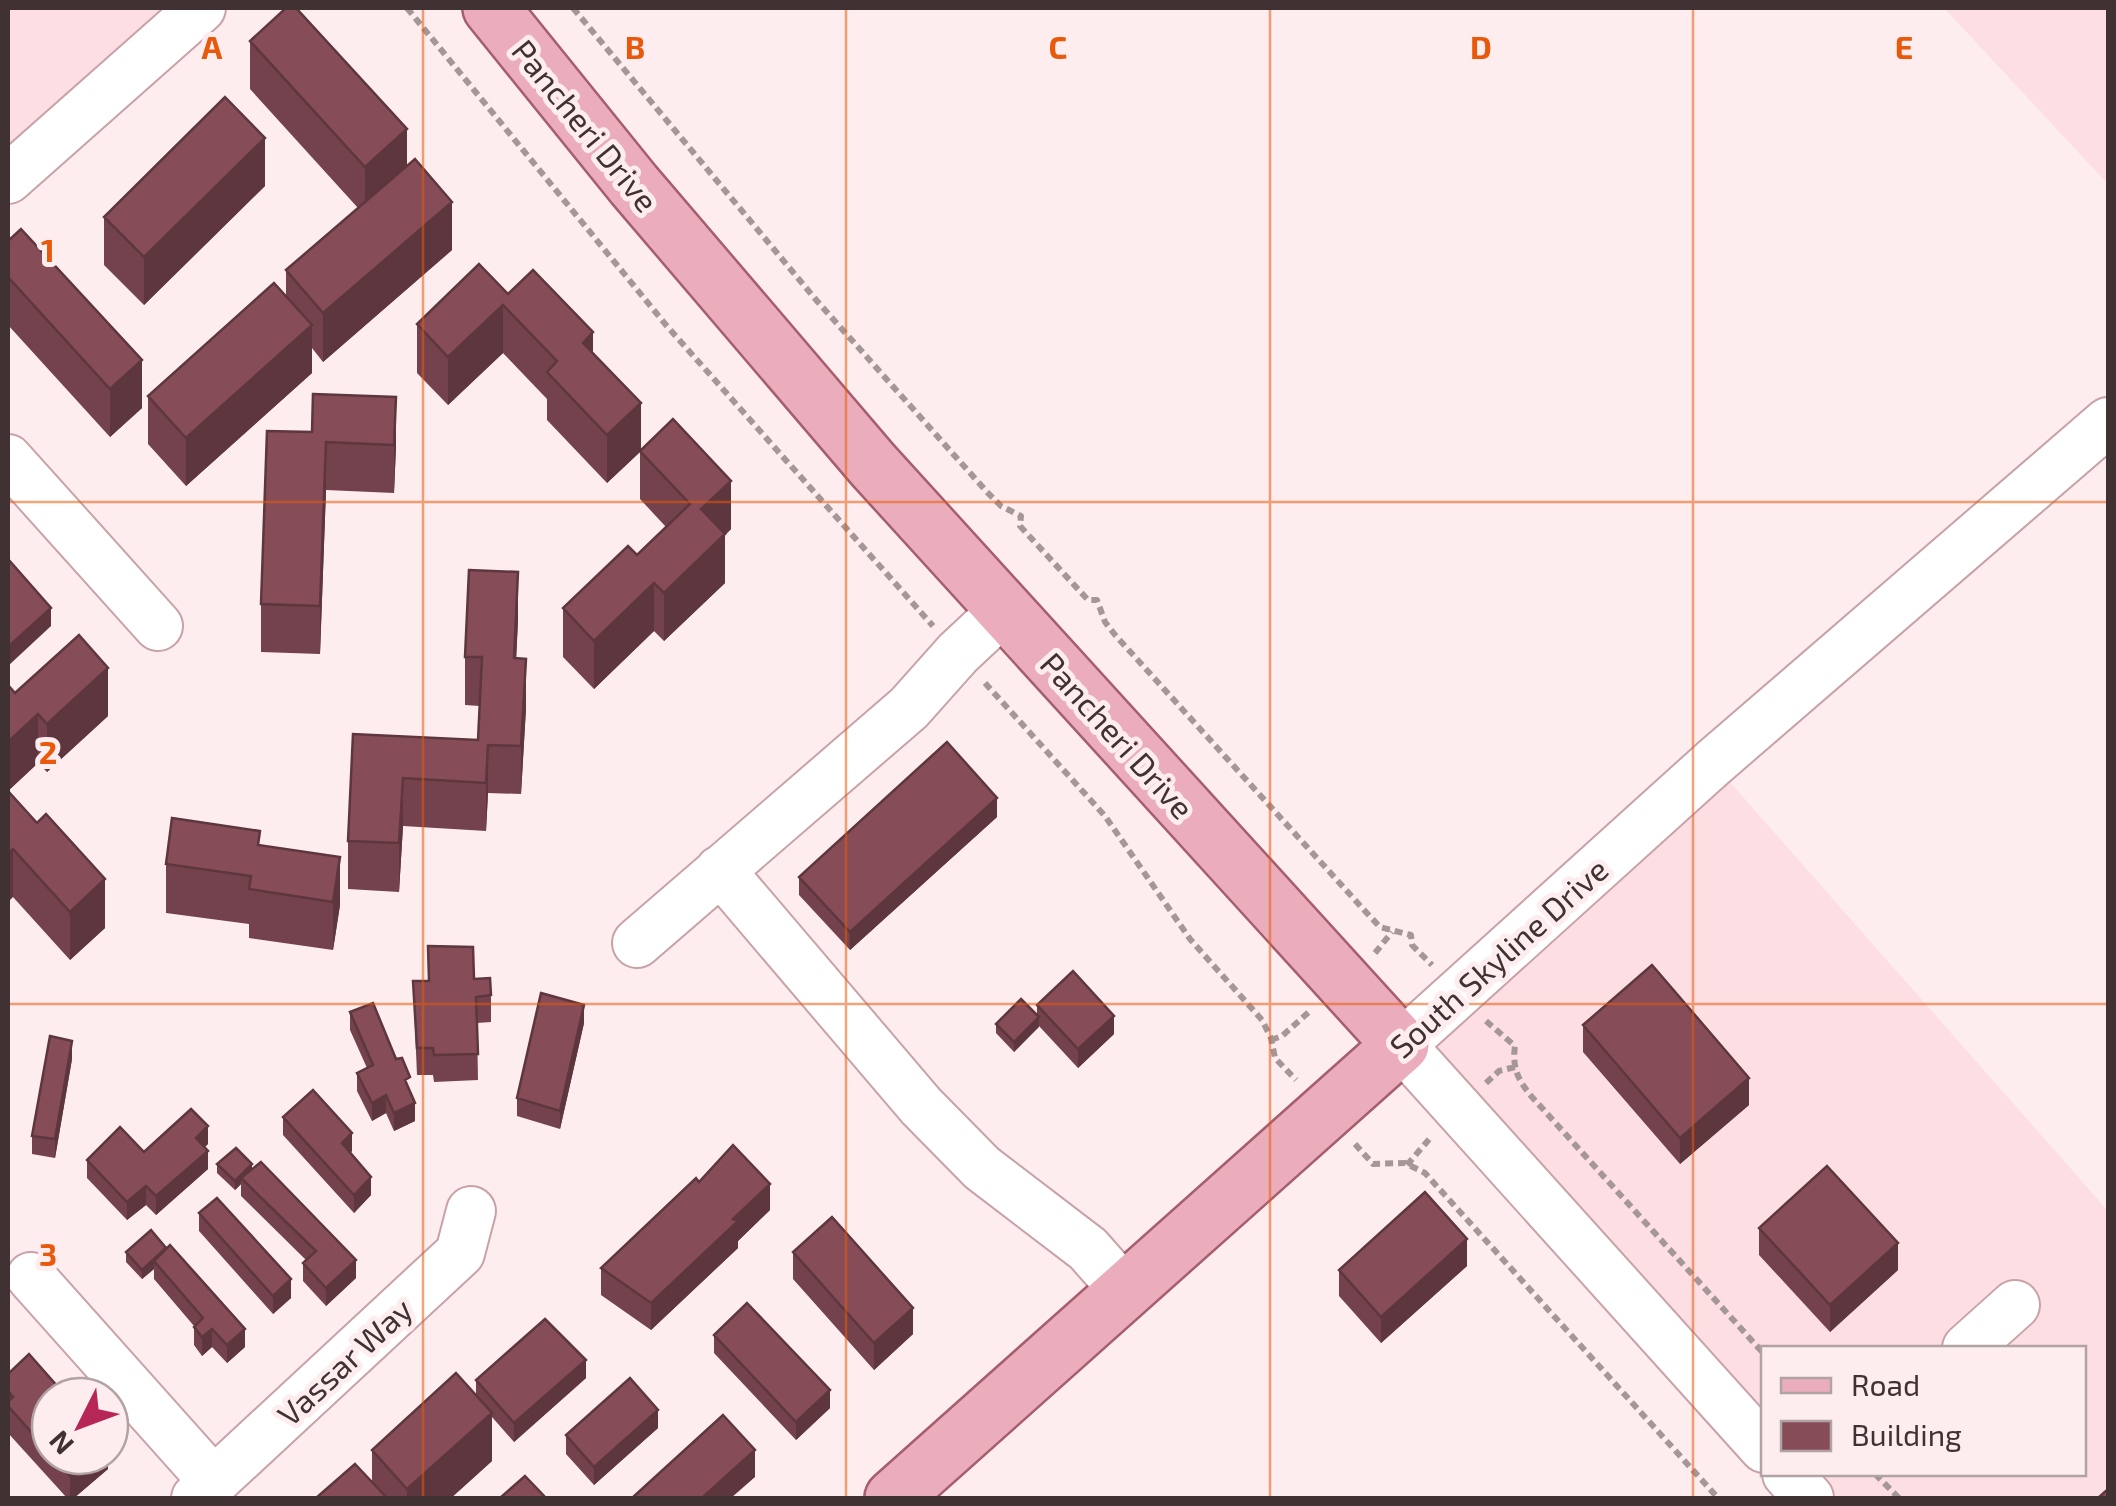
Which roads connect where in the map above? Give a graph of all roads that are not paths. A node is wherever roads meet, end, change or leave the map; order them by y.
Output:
1 (201, 8) edge
2 (490, 8) edge
3 (8, 179) edge
4 (2108, 422) edge
5 (8, 458) edge
6 (1004, 610) junction
7 (158, 626) dead end
8 (720, 870) junction
9 (637, 943) dead end
10 (1401, 1045) junction
11 (471, 1211) dead end
12 (30, 1277) dead end
13 (1125, 1291) junction
14 (2015, 1305) dead end
15 (1969, 1346) edge
16 (1761, 1445) edge
17 (205, 1490) edge
18 (892, 1498) edge

1 - 3 street
2 - 6 main road, Pancheri Drive
4 - 10 street, South Skyline Drive
5 - 7 street
6 - 8 street
6 - 10 main road, Pancheri Drive
8 - 9 street
8 - 13 street
10 - 13 main road, South Skyline Drive
10 - 16 street, Pancheri Drive
11 - 17 street, Vassar Way
12 - 17 street
13 - 18 main road, South Skyline Drive
14 - 15 street

